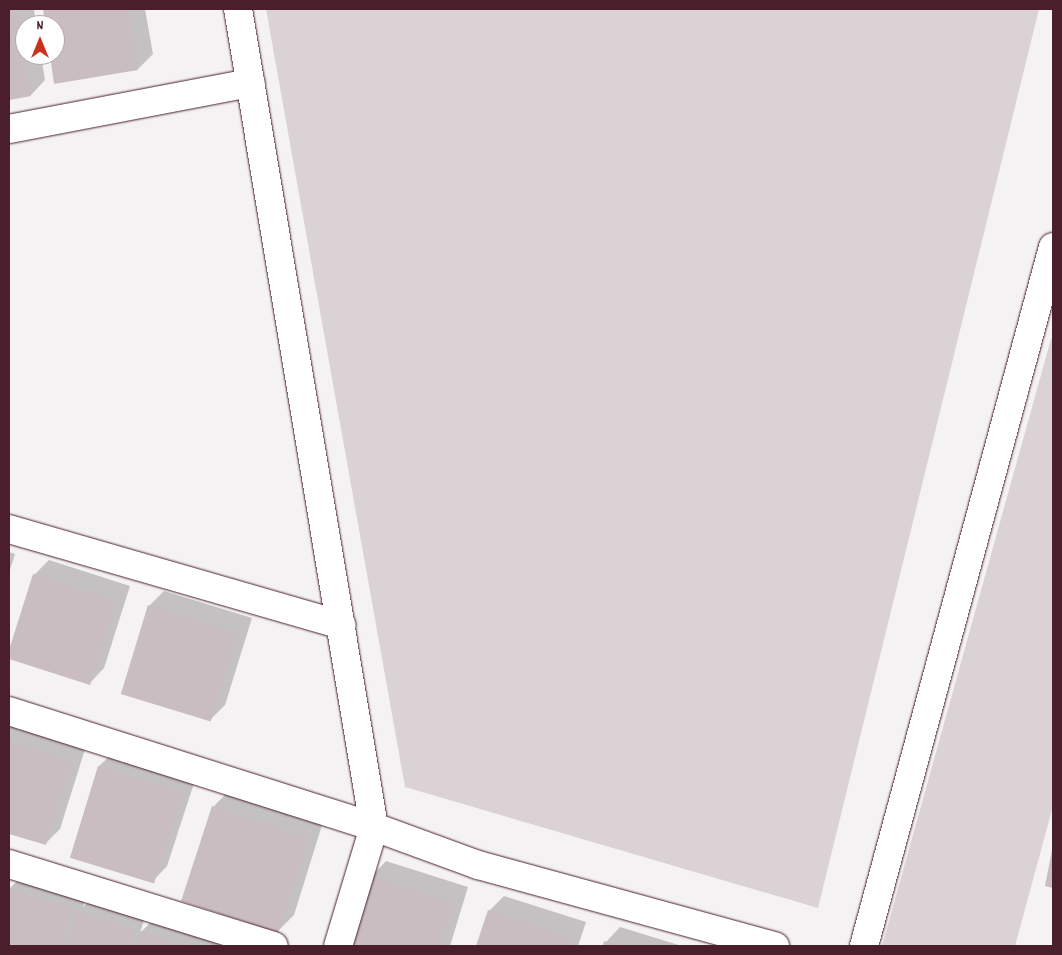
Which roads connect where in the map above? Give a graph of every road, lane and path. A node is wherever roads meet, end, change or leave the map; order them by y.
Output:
1 (238, 9) edge
2 (251, 83) junction
3 (9, 129) edge
4 (1053, 246) edge
5 (9, 529) edge
6 (341, 625) junction
7 (9, 711) edge
8 (374, 827) junction
9 (9, 864) edge
10 (274, 946) edge
11 (338, 946) edge
12 (775, 946) edge
13 (864, 946) edge

1 - 2 street
2 - 3 street
2 - 6 street
4 - 13 street
5 - 6 street
6 - 8 street
7 - 8 street
8 - 11 street
8 - 12 street
9 - 10 street

